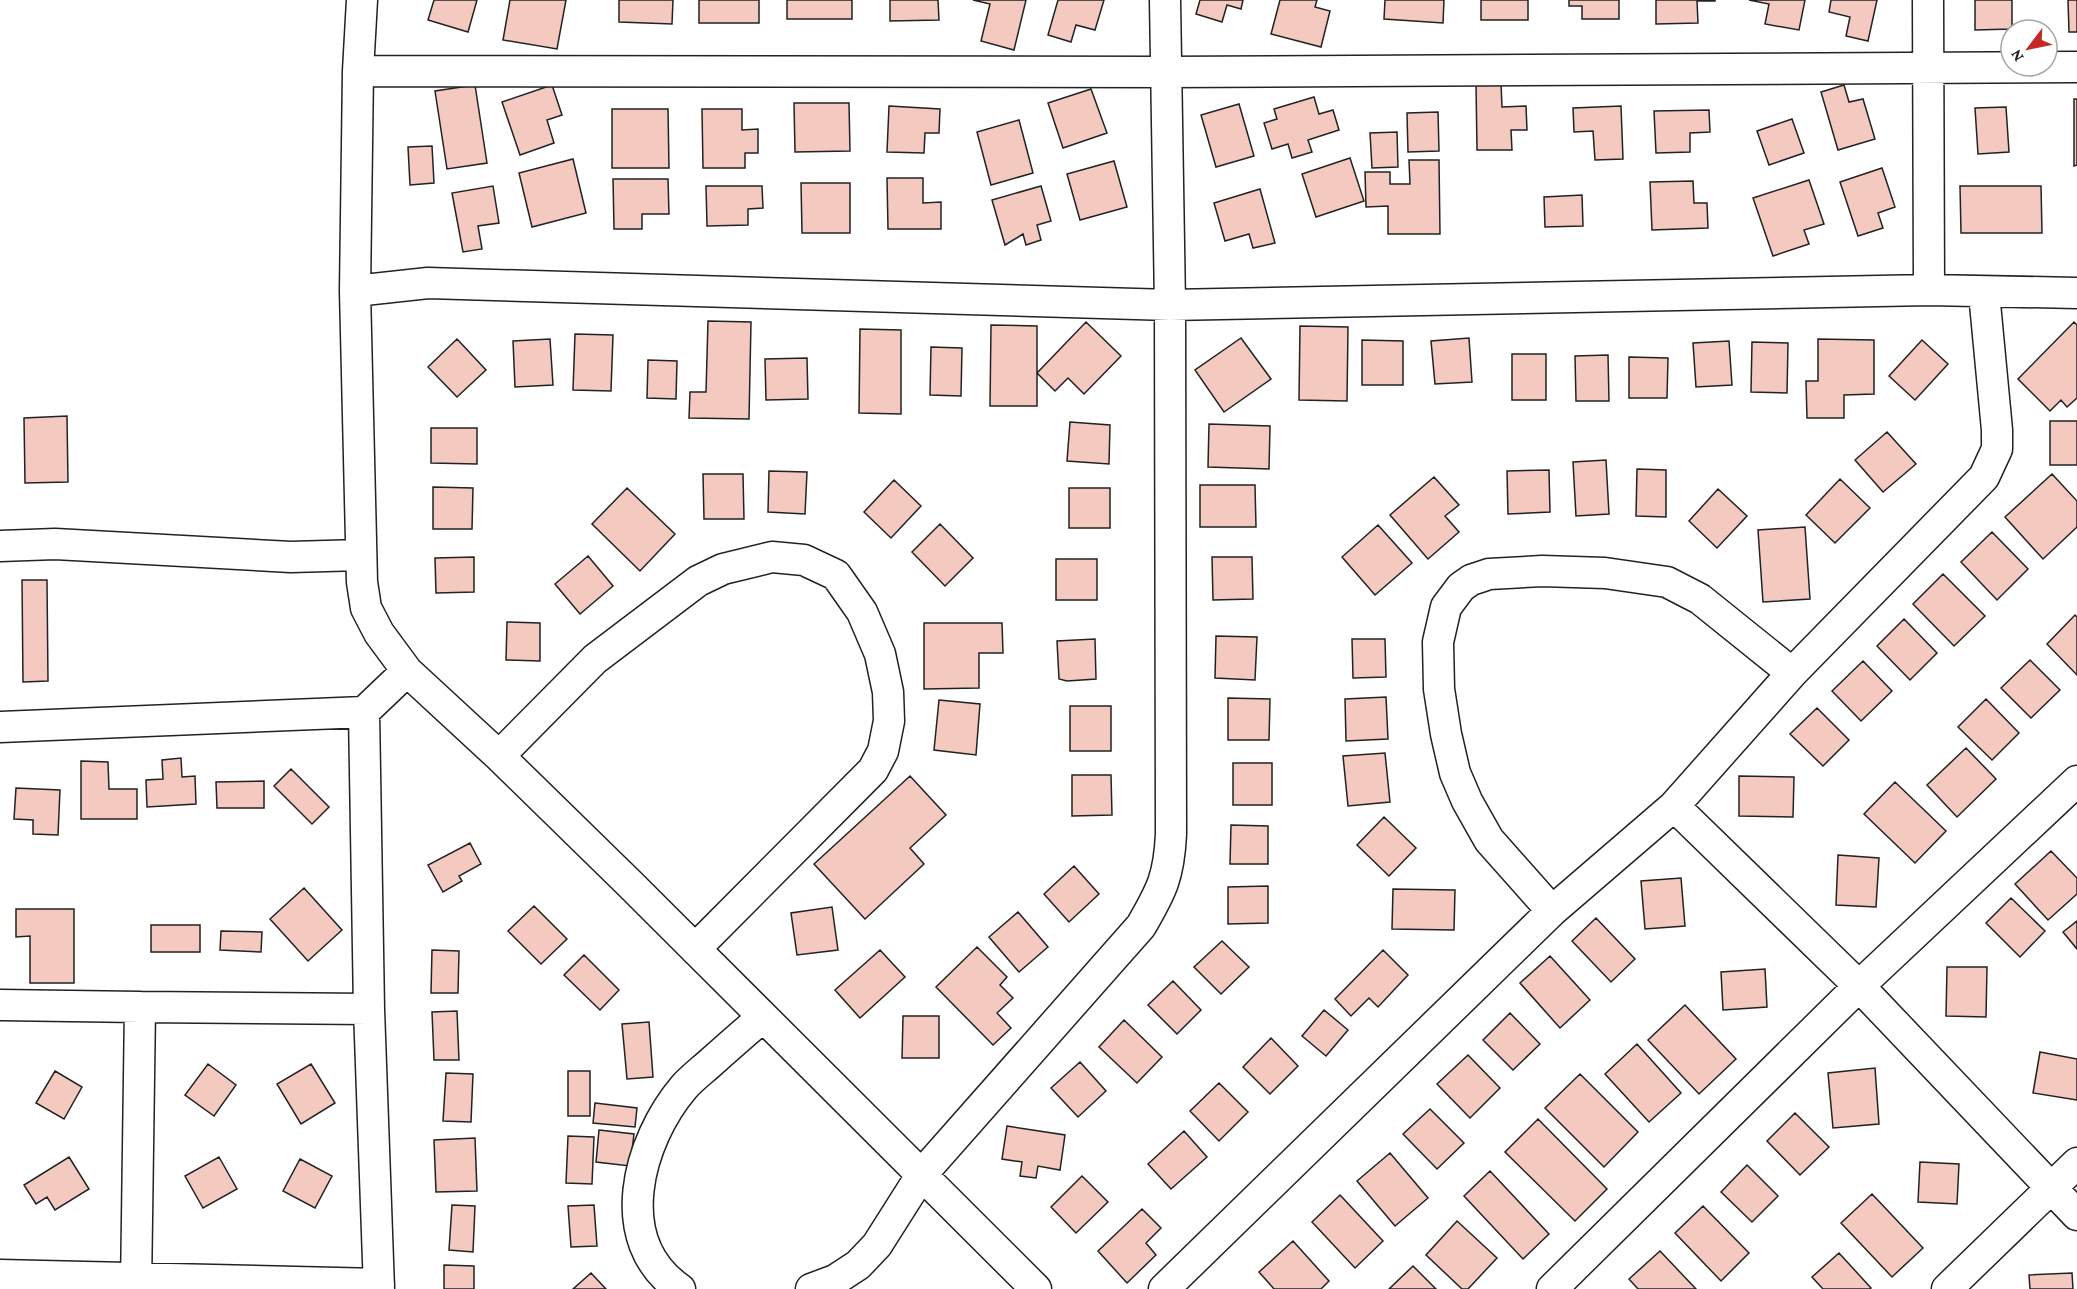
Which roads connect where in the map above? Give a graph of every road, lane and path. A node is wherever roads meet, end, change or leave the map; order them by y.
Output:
1 (362, 0) edge
2 (1166, 0) edge
3 (1928, 0) edge
4 (2077, 67) edge
5 (1928, 69) junction
6 (358, 71) junction
7 (1167, 72) junction
8 (1929, 290) junction
9 (355, 291) junction
10 (1984, 293) junction
11 (2077, 293) edge
12 (1170, 305) junction
13 (0, 546) edge
14 (361, 555) junction
15 (407, 671) junction
16 (1792, 673) junction
17 (364, 712) junction
18 (0, 727) edge
19 (499, 756) junction
20 (2077, 781) edge
21 (1674, 806) junction
22 (1552, 912) junction
23 (695, 948) junction
24 (1859, 986) junction
25 (0, 1005) edge
26 (140, 1007) junction
27 (369, 1009) junction
28 (763, 1017) junction
29 (2077, 1163) edge
30 (922, 1173) junction
31 (2052, 1189) junction
32 (2077, 1215) edge
33 (0, 1275) edge
34 (136, 1284) edge
35 (379, 1287) edge
36 (680, 1289) edge
37 (811, 1289) edge
38 (1036, 1289) edge
39 (1164, 1289) edge
40 (1552, 1289) edge
41 (1947, 1289) edge

1 - 6 street
2 - 7 street
3 - 5 street
4 - 5 street
5 - 7 street
5 - 8 street
6 - 7 street
6 - 9 street
7 - 12 street
8 - 10 street
8 - 12 street
9 - 12 street
9 - 14 street
10 - 11 street
10 - 16 street
12 - 30 street
13 - 14 street
14 - 15 street
15 - 17 street
15 - 19 street
16 - 21 street
16 - 22 street
17 - 18 street
17 - 27 street
19 - 23 street
19 - 23 street
20 - 24 street
21 - 22 street
21 - 24 street
22 - 39 street
23 - 28 street
24 - 31 street
24 - 40 street
25 - 26 street
26 - 27 street
26 - 34 street
27 - 35 street
28 - 30 street
28 - 36 street
29 - 31 street
30 - 37 street
30 - 38 street
31 - 32 street
31 - 41 street
33 - 34 street
34 - 35 street

